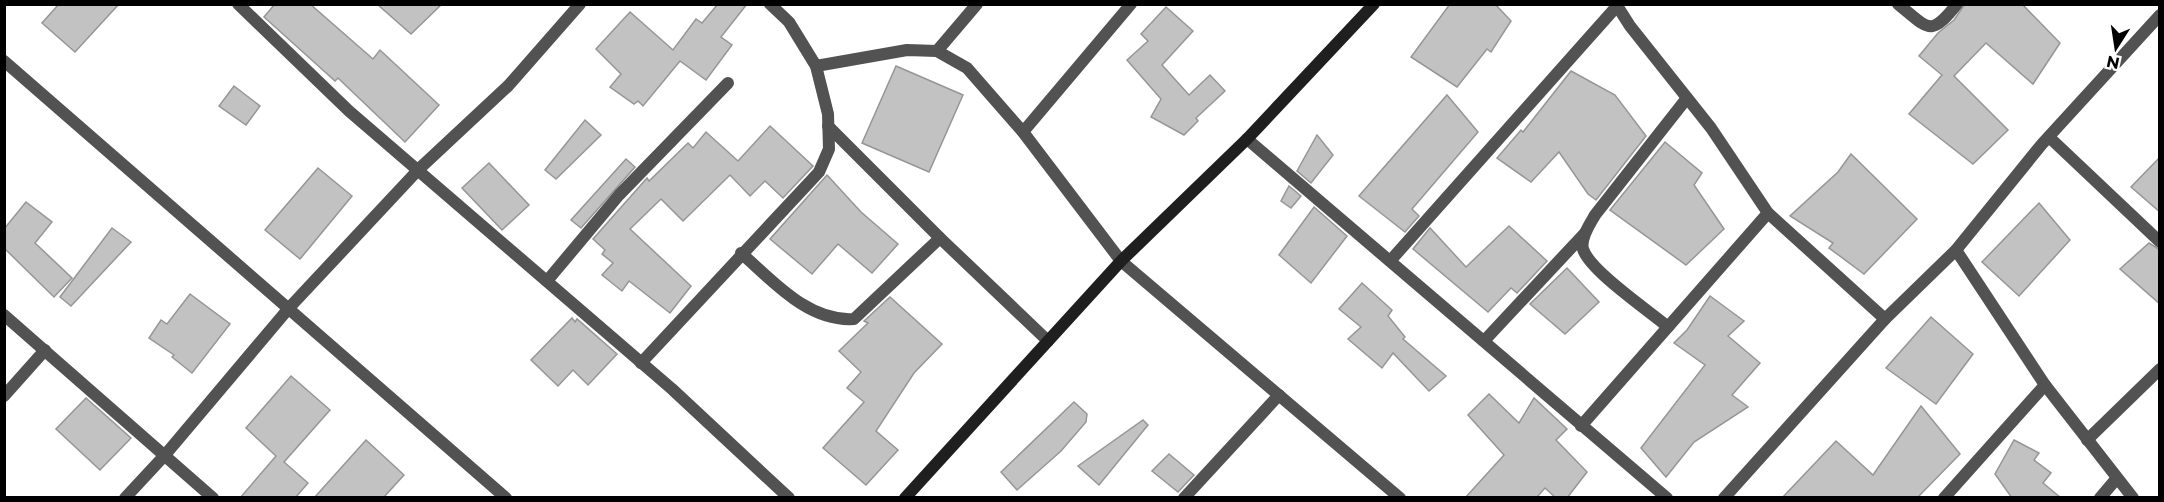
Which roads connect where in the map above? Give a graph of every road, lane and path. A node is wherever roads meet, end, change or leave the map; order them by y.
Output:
1 (238, 4) edge
2 (580, 4) edge
3 (770, 4) edge
4 (977, 4) edge
5 (1131, 4) edge
6 (1374, 4) edge
7 (1898, 4) edge
8 (1957, 4) edge
9 (1616, 5) edge
10 (2160, 15) edge
11 (937, 51) junction
12 (4, 61) edge
13 (816, 66) junction
14 (728, 83) dead end
15 (1687, 98) junction
16 (828, 126) junction
17 (1023, 132) junction
18 (2049, 137) junction
19 (1247, 139) junction
20 (419, 169) junction
21 (1768, 213) junction
22 (1586, 232) junction
23 (940, 238) junction
24 (2160, 242) edge
25 (1956, 250) junction
26 (741, 253) junction
27 (1391, 260) junction
28 (1121, 261) junction
29 (548, 282) junction
30 (289, 308) junction
31 (4, 315) edge
32 (1885, 319) junction
33 (1668, 327) junction
34 (1048, 341) junction
35 (1484, 341) junction
36 (45, 350) junction
37 (641, 363) junction
38 (2160, 369) edge
39 (2045, 385) junction
40 (1279, 395) junction
41 (4, 396) edge
42 (1581, 426) junction
43 (2086, 440) junction
44 (165, 455) junction
45 (2117, 478) junction
46 (125, 498) edge
47 (213, 498) edge
48 (506, 498) edge
49 (789, 498) edge
50 (905, 498) edge
51 (1184, 498) edge
52 (1400, 498) edge
53 (1667, 498) edge
54 (1724, 498) edge
55 (1944, 498) edge
56 (2100, 498) edge
57 (2133, 498) edge

1 - 20 street
2 - 20 street
3 - 13 street
4 - 11 street
5 - 17 street
6 - 19 main road
7 - 8 street
9 - 15 street
9 - 27 street
10 - 18 street
11 - 13 street
11 - 17 street
12 - 30 street
13 - 16 street
14 - 29 street
15 - 21 street
15 - 22 street
16 - 23 street
16 - 26 street
17 - 28 street
18 - 24 street
18 - 25 street
19 - 27 street
19 - 28 main road
20 - 29 street
20 - 30 street
21 - 32 street
21 - 33 street
22 - 33 street
22 - 35 street
23 - 26 street
23 - 34 street
25 - 32 street
25 - 39 street
26 - 37 street
27 - 35 street
28 - 34 main road
28 - 40 street
29 - 37 street
30 - 44 street
30 - 48 street
31 - 36 street
32 - 54 street
33 - 42 street
34 - 50 main road
35 - 42 street
36 - 41 street
36 - 44 street
37 - 49 street
38 - 43 street
39 - 43 street
39 - 55 street
40 - 51 street
40 - 52 street
42 - 53 street
43 - 45 street
44 - 46 street
44 - 47 street
45 - 56 street
45 - 57 street

